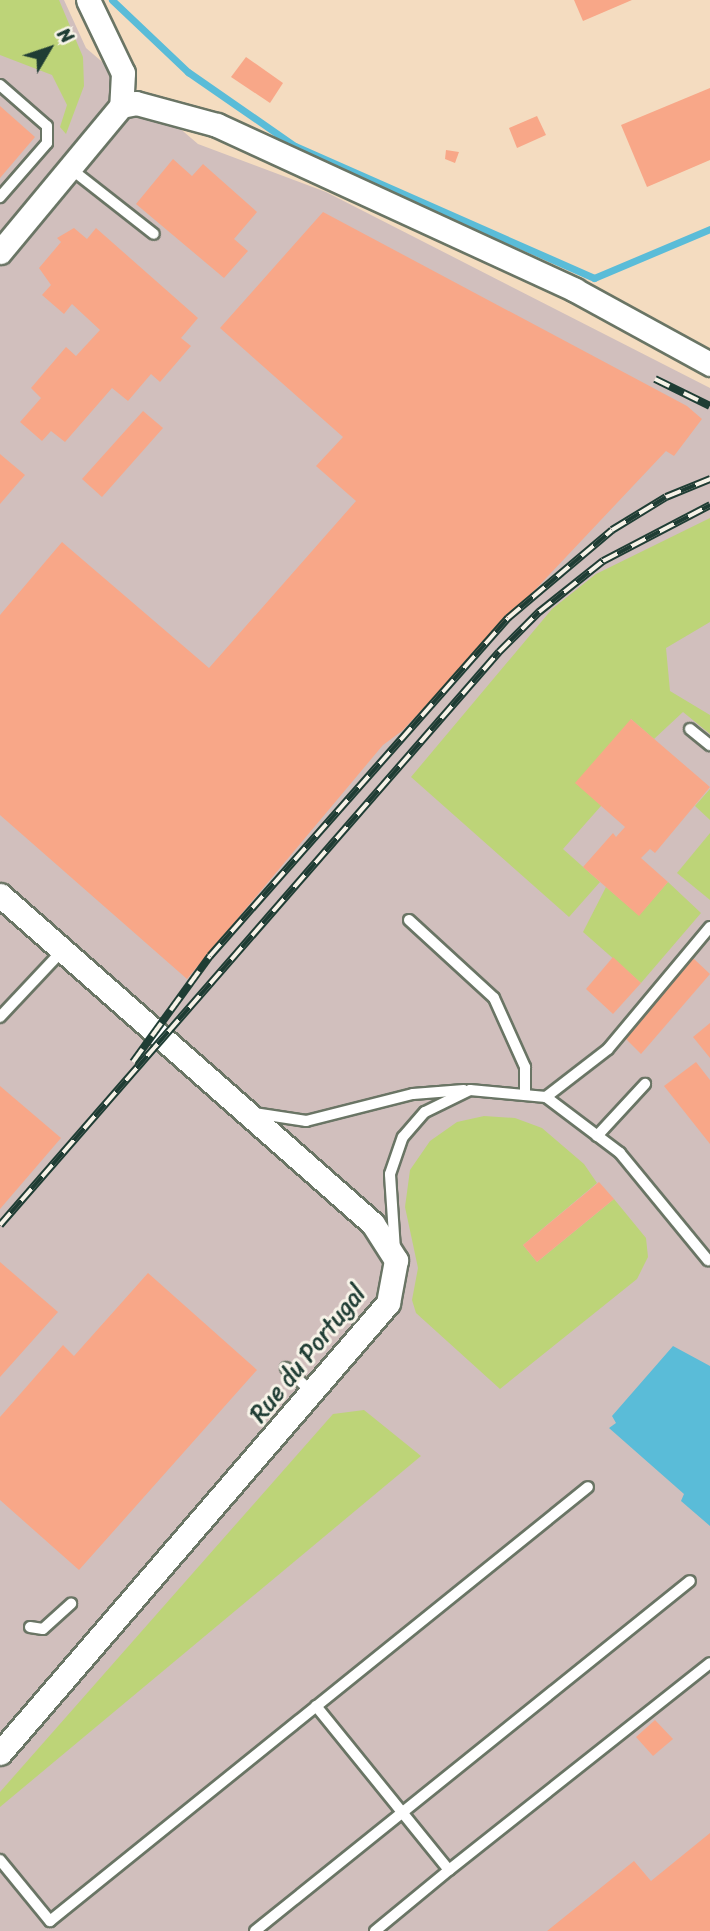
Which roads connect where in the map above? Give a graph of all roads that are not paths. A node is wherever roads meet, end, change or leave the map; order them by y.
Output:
1 (88, 0) edge
2 (0, 85) edge
3 (121, 106) junction
4 (71, 169) junction
5 (0, 197) edge
6 (154, 234) dead end
7 (0, 252) edge
8 (710, 364) edge
9 (690, 729) dead end
10 (710, 746) edge
11 (0, 895) edge
12 (409, 920) dead end
13 (710, 927) edge
14 (62, 951) junction
15 (0, 1017) edge
16 (645, 1084) dead end
17 (470, 1090) junction
18 (525, 1095) junction
19 (546, 1097) junction
20 (241, 1111) junction
21 (597, 1136) junction
22 (396, 1260) junction
23 (708, 1260) dead end
24 (286, 1368) dead end
25 (313, 1393) junction
26 (588, 1487) dead end
27 (690, 1581) dead end
28 (71, 1604) dead end
29 (30, 1627) dead end
30 (710, 1662) edge
31 (316, 1706) junction
32 (0, 1753) edge
33 (402, 1812) junction
34 (0, 1860) edge
35 (449, 1870) junction
36 (51, 1921) junction
37 (59, 1931) edge
38 (255, 1931) edge
39 (375, 1931) edge

1 - 3 street
2 - 5 lane
3 - 4 street
3 - 8 street
4 - 6 lane
4 - 7 street
9 - 10 lane
11 - 14 street
12 - 18 lane
13 - 19 lane
14 - 15 lane
14 - 20 street
16 - 21 lane
17 - 18 lane
17 - 20 lane
17 - 22 lane
18 - 19 lane
19 - 21 lane
20 - 22 street
21 - 23 lane
22 - 25 street, Rue du Portugal
24 - 25 lane
25 - 32 street, Rue du Portugal
26 - 31 lane
27 - 33 lane
28 - 29 lane
30 - 35 lane
31 - 33 lane
31 - 36 lane
33 - 35 lane
33 - 38 lane
34 - 36 lane
35 - 39 lane
36 - 37 lane

